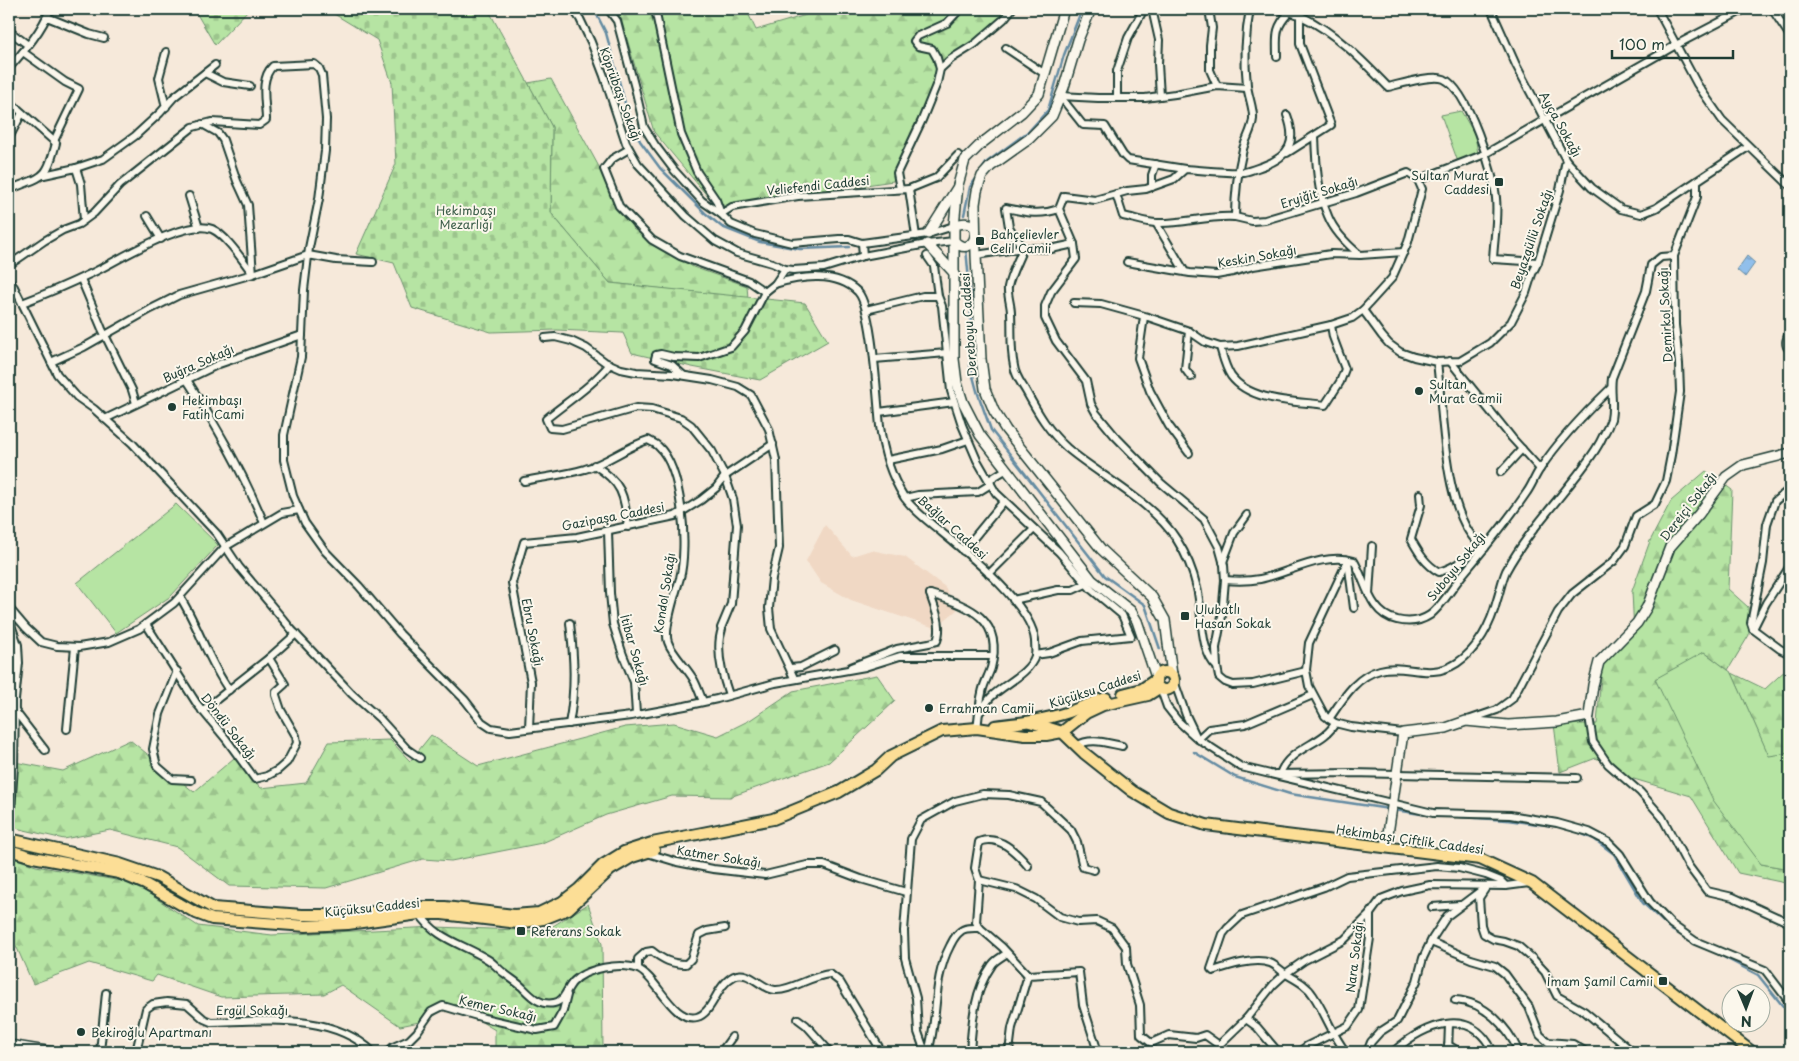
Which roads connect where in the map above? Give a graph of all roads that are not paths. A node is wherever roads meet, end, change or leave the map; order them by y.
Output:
1 (50, 9) edge
2 (573, 9) edge
3 (608, 9) edge
4 (655, 9) edge
5 (779, 9) edge
6 (960, 9) edge
7 (1012, 9) edge
8 (1064, 9) edge
9 (1091, 9) edge
10 (1144, 9) edge
11 (1152, 9) edge
12 (1209, 9) edge
13 (1250, 9) edge
14 (1280, 9) edge
15 (1491, 9) edge
16 (1657, 9) edge
17 (1746, 9) edge
18 (1772, 9) edge
19 (791, 11) dead end
20 (1289, 13) junction
21 (1300, 16) junction
22 (47, 17) junction
23 (9, 30) edge
24 (1790, 36) edge
25 (104, 38) dead end
26 (28, 45) junction
27 (1676, 45) junction
28 (1006, 48) dead end
29 (23, 52) junction
30 (166, 52) dead end
31 (1277, 57) dead end
32 (215, 65) dead end
33 (9, 68) edge
34 (940, 70) junction
35 (205, 72) junction
36 (1045, 74) junction
37 (250, 86) dead end
38 (1217, 86) junction
39 (1247, 88) junction
40 (1060, 96) junction
41 (1160, 96) junction
42 (1118, 98) junction
43 (9, 101) edge
44 (166, 107) junction
45 (22, 113) junction
46 (1287, 115) dead end
47 (1545, 119) junction
48 (202, 124) junction
49 (1315, 136) junction
50 (9, 138) edge
51 (54, 141) junction
52 (1748, 147) junction
53 (629, 149) junction
54 (1286, 154) junction
55 (1485, 154) junction
56 (958, 155) dead end
57 (1566, 160) junction
58 (1156, 164) junction
59 (76, 168) junction
60 (1185, 169) junction
61 (1240, 172) junction
62 (44, 176) junction
63 (1418, 180) junction
64 (1697, 181) junction
65 (958, 185) junction
66 (1790, 186) edge
67 (1152, 187) junction
68 (909, 188) junction
69 (900, 189) junction
70 (9, 190) edge
71 (1116, 194) junction
72 (189, 196) dead end
73 (1324, 202) junction
74 (1059, 209) junction
75 (721, 214) junction
76 (147, 216) dead end
77 (1235, 217) junction
78 (84, 220) junction
79 (1156, 223) junction
80 (954, 226) junction
81 (199, 228) junction
82 (928, 234) junction
83 (976, 234) junction
84 (916, 236) junction
85 (160, 239) junction
86 (954, 241) junction
87 (862, 243) junction
88 (927, 244) junction
89 (1074, 244) junction
90 (1023, 248) junction
91 (1404, 252) junction
92 (1360, 255) junction
93 (308, 256) junction
94 (863, 256) junction
95 (927, 256) dead end
96 (976, 256) junction
97 (1674, 256) junction
98 (373, 262) dead end
99 (1127, 262) dead end
100 (1538, 262) junction
101 (9, 265) edge
102 (786, 269) junction
103 (1185, 272) junction
104 (253, 274) junction
105 (955, 274) junction
106 (81, 279) junction
107 (9, 281) edge
108 (775, 284) junction
109 (765, 292) junction
110 (938, 296) junction
111 (22, 302) junction
112 (1074, 303) dead end
113 (866, 310) junction
114 (1363, 310) junction
115 (1144, 317) junction
116 (1331, 325) junction
117 (1189, 331) junction
118 (1790, 331) edge
119 (302, 334) junction
120 (106, 336) junction
121 (545, 338) dead end
122 (1220, 347) junction
123 (1790, 350) edge
124 (947, 353) junction
125 (874, 359) junction
126 (1450, 361) junction
127 (51, 362) junction
128 (1437, 362) junction
129 (610, 364) junction
130 (683, 375) junction
131 (1191, 377) dead end
132 (187, 380) junction
133 (1610, 389) junction
134 (954, 402) junction
135 (136, 403) junction
136 (879, 412) junction
137 (105, 419) junction
138 (968, 440) junction
139 (773, 444) junction
140 (1522, 448) junction
141 (1790, 452) edge
142 (1189, 453) dead end
143 (888, 460) junction
144 (594, 465) junction
145 (1007, 469) junction
146 (1540, 469) junction
147 (1501, 472) dead end
148 (725, 476) junction
149 (524, 481) dead end
150 (990, 482) junction
151 (1790, 489) edge
152 (1420, 494) dead end
153 (905, 498) junction
154 (1004, 501) junction
155 (299, 510) junction
156 (682, 511) junction
157 (1246, 515) dead end
158 (264, 523) junction
159 (628, 527) junction
160 (1034, 530) junction
161 (608, 531) junction
162 (524, 542) joint
163 (1372, 546) dead end
164 (225, 547) junction
165 (1483, 547) junction
166 (963, 550) junction
167 (1348, 560) junction
168 (1223, 562) junction
169 (1790, 566) edge
170 (990, 574) junction
171 (1225, 580) junction
172 (1086, 584) junction
173 (1369, 596) junction
174 (180, 598) junction
175 (1014, 600) junction
176 (9, 608) edge
177 (1354, 608) dead end
178 (9, 619) edge
179 (570, 623) dead end
180 (146, 624) junction
181 (1753, 629) junction
182 (296, 634) junction
183 (75, 647) junction
184 (835, 650) dead end
185 (1790, 654) edge
186 (1035, 655) junction
187 (992, 656) junction
188 (269, 658) junction
189 (1217, 667) junction
190 (791, 668) junction
191 (177, 671) junction
192 (1306, 671) junction
193 (839, 672) junction
194 (1173, 677) junction
195 (794, 678) junction
196 (1158, 684) junction
197 (229, 690) junction
198 (729, 695) junction
199 (1313, 695) junction
200 (703, 702) junction
201 (15, 711) junction
202 (202, 711) junction
203 (980, 712) junction
204 (1069, 712) junction
205 (636, 714) junction
206 (1589, 716) junction
207 (1329, 719) junction
208 (1075, 721) junction
209 (1466, 721) junction
210 (1030, 722) junction
211 (1336, 723) junction
212 (569, 724) junction
213 (66, 728) dead end
214 (529, 728) junction
215 (979, 728) junction
216 (1062, 732) junction
217 (1403, 733) junction
218 (1046, 735) junction
219 (1198, 739) junction
220 (913, 746) junction
221 (1076, 746) junction
222 (1122, 746) dead end
223 (45, 750) dead end
224 (420, 758) dead end
225 (1397, 773) junction
226 (1280, 774) junction
227 (1270, 775) junction
228 (1576, 778) dead end
229 (191, 780) dead end
230 (1392, 809) junction
231 (9, 840) edge
232 (1386, 847) junction
233 (9, 850) edge
234 (644, 852) junction
235 (1028, 866) dead end
236 (1094, 870) dead end
237 (979, 880) junction
238 (1532, 883) junction
239 (1487, 886) junction
240 (1506, 886) junction
241 (906, 892) junction
242 (1462, 905) junction
243 (1432, 907) dead end
244 (419, 910) junction
245 (1370, 914) junction
246 (1790, 923) edge
247 (725, 928) dead end
248 (980, 928) junction
249 (1430, 942) junction
250 (1007, 953) junction
251 (638, 969) junction
252 (1286, 974) junction
253 (1028, 975) junction
254 (567, 991) junction
255 (106, 993) dead end
256 (1456, 1000) dead end
257 (1790, 1003) edge
258 (798, 1019) dead end
259 (1246, 1019) junction
260 (1449, 1024) junction
261 (1333, 1034) junction
262 (732, 1037) dead end
263 (9, 1045) edge
264 (1219, 1045) junction
265 (1448, 1049) edge
266 (52, 1052) edge
267 (100, 1052) edge
268 (136, 1052) edge
269 (373, 1052) edge
270 (388, 1052) edge
271 (724, 1052) edge
272 (830, 1052) edge
273 (882, 1052) edge
274 (927, 1052) edge
275 (970, 1052) edge
276 (1010, 1052) edge
277 (1098, 1052) edge
278 (1217, 1052) edge
279 (1278, 1052) edge
280 (1300, 1052) edge
281 (1346, 1052) edge
282 (1367, 1052) edge
283 (1393, 1052) edge
284 (1460, 1052) edge
285 (1493, 1052) edge
286 (1518, 1052) edge
287 (1586, 1052) edge
288 (1633, 1052) edge
289 (1752, 1052) edge

1 - 22 street
2 - 53 street, Köprübaşı Sokağı
3 - 75 street, Köprübaşı Sokağı
4 - 75 street
5 - 19 street
6 - 34 street
7 - 34 street
8 - 36 main road
9 - 40 main road, Dereboyu Caddesi
10 - 42 street
11 - 41 street
12 - 38 street
13 - 39 street
14 - 20 street
15 - 47 street, Ayça Sokağı
16 - 27 street
17 - 27 street
18 - 24 street
20 - 21 street
20 - 31 street
21 - 49 street
21 - 55 street
22 - 25 street
22 - 26 street
23 - 26 street
26 - 29 street
27 - 47 street
27 - 52 street
28 - 36 street
29 - 33 street
29 - 51 street
30 - 44 street
32 - 35 street
34 - 69 street
35 - 37 street
35 - 44 street
36 - 65 main road
38 - 39 street
38 - 41 street
39 - 61 street
40 - 42 street
40 - 58 street
40 - 83 main road, Dereboyu Caddesi
41 - 42 street
43 - 45 street
44 - 59 street
45 - 50 street
45 - 51 street
46 - 54 street
47 - 55 street
47 - 57 street, Ayça Sokağı
48 - 78 street
48 - 93 street
48 - 104 street
49 - 54 street
49 - 73 street
51 - 62 street
52 - 64 street, Ayça Sokağı
52 - 66 street
53 - 102 street, Köprübaşı Sokağı
53 - 109 street
54 - 61 street
55 - 63 street
55 - 100 street
56 - 68 street, Veliefendi Caddesi
57 - 64 street, Ayça Sokağı
57 - 100 street, Beyazgüllü Sokağı
58 - 60 street
58 - 67 street
59 - 62 street
59 - 78 street
60 - 61 street
60 - 67 street
61 - 77 street
62 - 70 street
63 - 73 street, Eryiğit Sokağı
63 - 91 street
64 - 97 street, Demirkol Sokağı
65 - 80 main road
65 - 82 main road
67 - 71 street
68 - 69 street, Veliefendi Caddesi
68 - 84 street
69 - 75 street, Veliefendi Caddesi
71 - 74 street
71 - 79 street, Eryiğit Sokağı
72 - 81 street
73 - 77 street, Eryiğit Sokağı
73 - 92 street
74 - 89 street
74 - 90 street
75 - 87 street, Köprübaşı Sokağı
76 - 85 street
77 - 79 street, Eryiğit Sokağı
78 - 101 street
79 - 103 street
80 - 82 street, Köprübaşı Sokağı
80 - 83 main road
80 - 86 main road
81 - 85 street
81 - 104 street
82 - 84 street, Köprübaşı Sokağı
83 - 86 main road
83 - 96 main road, Dereboyu Caddesi
84 - 87 street, Köprübaşı Sokağı
85 - 106 street
86 - 88 street, Köprübaşı Sokağı
86 - 105 main road
87 - 94 street
88 - 94 street, Köprübaşı Sokağı
88 - 105 main road
89 - 90 street
89 - 168 street
90 - 96 street
90 - 189 street
91 - 92 street, Keskin Sokağı
91 - 114 street
92 - 103 street, Keskin Sokağı
93 - 98 street
93 - 104 street
93 - 119 street
94 - 102 street, Köprübaşı Sokağı
95 - 110 street
96 - 194 main road, Dereboyu Caddesi
97 - 133 street
97 - 209 street, Demirkol Sokağı
99 - 103 street, Keskin Sokağı
100 - 126 street, Beyazgüllü Sokağı
102 - 108 street
104 - 120 street
105 - 145 main road
106 - 111 street
106 - 120 street
107 - 111 street
108 - 109 street
108 - 113 street, Bağlar Caddesi
109 - 130 street
110 - 113 street
110 - 124 street
111 - 127 street
112 - 115 street
113 - 125 street, Bağlar Caddesi
114 - 116 street
114 - 128 street, Beyazgüllü Sokağı
115 - 117 street
115 - 142 street
116 - 122 street
116 - 122 street
117 - 122 street
117 - 131 street
118 - 123 street
119 - 132 street, Buğra Sokağı
119 - 155 street
120 - 127 street
120 - 135 street
121 - 129 street
124 - 125 street
124 - 134 street
125 - 136 street, Bağlar Caddesi
126 - 128 street, Beyazgüllü Sokağı
126 - 140 street
127 - 137 street
128 - 165 street
129 - 130 street
129 - 148 street
130 - 139 street
132 - 135 street, Buğra Sokağı
132 - 158 street
133 - 146 street, Suboyu Sokağı
133 - 207 street
134 - 136 street
134 - 138 street
135 - 137 street, Buğra Sokağı
136 - 143 street, Bağlar Caddesi
137 - 164 street
138 - 143 street
138 - 150 street
139 - 148 street, Gazipaşa Caddesi
139 - 190 street
140 - 146 street
140 - 147 street
141 - 206 main road, Dereiçi Sokağı
143 - 153 street, Bağlar Caddesi
144 - 149 street, Kondol Sokağı
144 - 156 street, Kondol Sokağı
144 - 159 street
145 - 150 street
145 - 196 main road
146 - 165 street, Suboyu Sokağı
148 - 156 street, Gazipaşa Caddesi
148 - 198 street
150 - 153 street
150 - 154 street
151 - 181 street
152 - 165 street
153 - 166 street, Bağlar Caddesi
154 - 160 street
154 - 166 street
155 - 158 street
155 - 214 street
156 - 159 street, Gazipaşa Caddesi
156 - 200 street, Kondol Sokağı
157 - 168 street
158 - 164 street
159 - 161 street, Gazipaşa Caddesi
160 - 170 street
160 - 172 street
161 - 162 street, Gazipaşa Caddesi
161 - 205 street, İtibar Sokağı
162 - 214 street, Ebru Sokağı
163 - 173 street
164 - 174 street
164 - 182 street
165 - 173 street, Suboyu Sokağı
166 - 170 street, Bağlar Caddesi
167 - 171 street
167 - 173 street, Suboyu Sokağı
167 - 177 street
167 - 192 street
168 - 171 street
169 - 181 street
170 - 175 street, Bağlar Caddesi
171 - 189 street
172 - 175 street
172 - 186 street
174 - 180 street
174 - 197 street
175 - 186 street, Bağlar Caddesi
176 - 183 street
178 - 201 street
179 - 212 street
180 - 183 street
180 - 191 street, Döndü Sokağı
181 - 185 street
182 - 188 street
182 - 224 street
183 - 213 street
184 - 190 street
186 - 203 street
187 - 193 street
187 - 193 street
187 - 203 street
188 - 197 street
188 - 202 street, Döndü Sokağı
189 - 192 street
190 - 195 street
191 - 202 street, Döndü Sokağı
191 - 229 street
192 - 199 street
193 - 195 street
194 - 196 main road
194 - 196 main road
194 - 219 street
195 - 198 street
196 - 204 main road, Küçüksu Caddesi
196 - 208 main road, Küçüksu Caddesi
196 - 219 street
197 - 202 street
198 - 200 street
199 - 207 street
199 - 219 street
200 - 205 street
201 - 223 street
201 - 231 street
203 - 215 street
204 - 210 main road, Küçüksu Caddesi
204 - 216 main road
205 - 212 street
206 - 209 main road
206 - 246 street
207 - 211 street
208 - 216 main road, Küçüksu Caddesi
208 - 221 main road
209 - 217 main road
210 - 215 main road, Küçüksu Caddesi
210 - 216 main road
211 - 217 street
211 - 226 street
212 - 214 street
215 - 218 main road, Küçüksu Caddesi
215 - 220 main road, Küçüksu Caddesi
216 - 218 main road, Küçüksu Caddesi
216 - 221 main road, Hekimbaşı Çiftlik Caddesi
217 - 225 main road
218 - 221 main road
219 - 227 street
220 - 234 main road, Küçüksu Caddesi
220 - 244 main road, Küçüksu Caddesi
221 - 222 street
221 - 232 main road, Hekimbaşı Çiftlik Caddesi
225 - 226 street
225 - 228 street
225 - 230 main road
226 - 227 street
227 - 230 street
230 - 232 main road
230 - 257 street
231 - 244 main road, Küçüksu Caddesi
232 - 238 main road, Hekimbaşı Çiftlik Caddesi
233 - 244 main road, Küçüksu Caddesi
234 - 241 street, Katmer Sokağı
234 - 244 main road, Küçüksu Caddesi
235 - 237 street
236 - 241 street
237 - 248 street
237 - 264 street
238 - 240 street, Nara Sokağı
238 - 289 main road, Hekimbaşı Çiftlik Caddesi
239 - 240 street, Nara Sokağı
239 - 242 street
239 - 245 street, Nara Sokağı
239 - 288 street
240 - 252 street
241 - 274 street
242 - 243 street
242 - 249 street
244 - 254 street
245 - 252 street
245 - 261 street, Nara Sokağı
247 - 251 street
248 - 250 street
248 - 274 street
249 - 282 street
249 - 287 street
250 - 253 street
250 - 275 street
251 - 254 street
251 - 273 street
252 - 259 street
252 - 261 street
253 - 276 street
253 - 277 street
254 - 270 street, Kemer Sokağı
255 - 267 street
256 - 286 street
258 - 272 street
259 - 264 street
259 - 279 street
260 - 265 street
260 - 283 street
260 - 285 street
261 - 280 street, Nara Sokağı
261 - 281 street
262 - 271 street
263 - 266 main road
264 - 278 street
265 - 284 street
268 - 269 street, Ergül Sokağı

